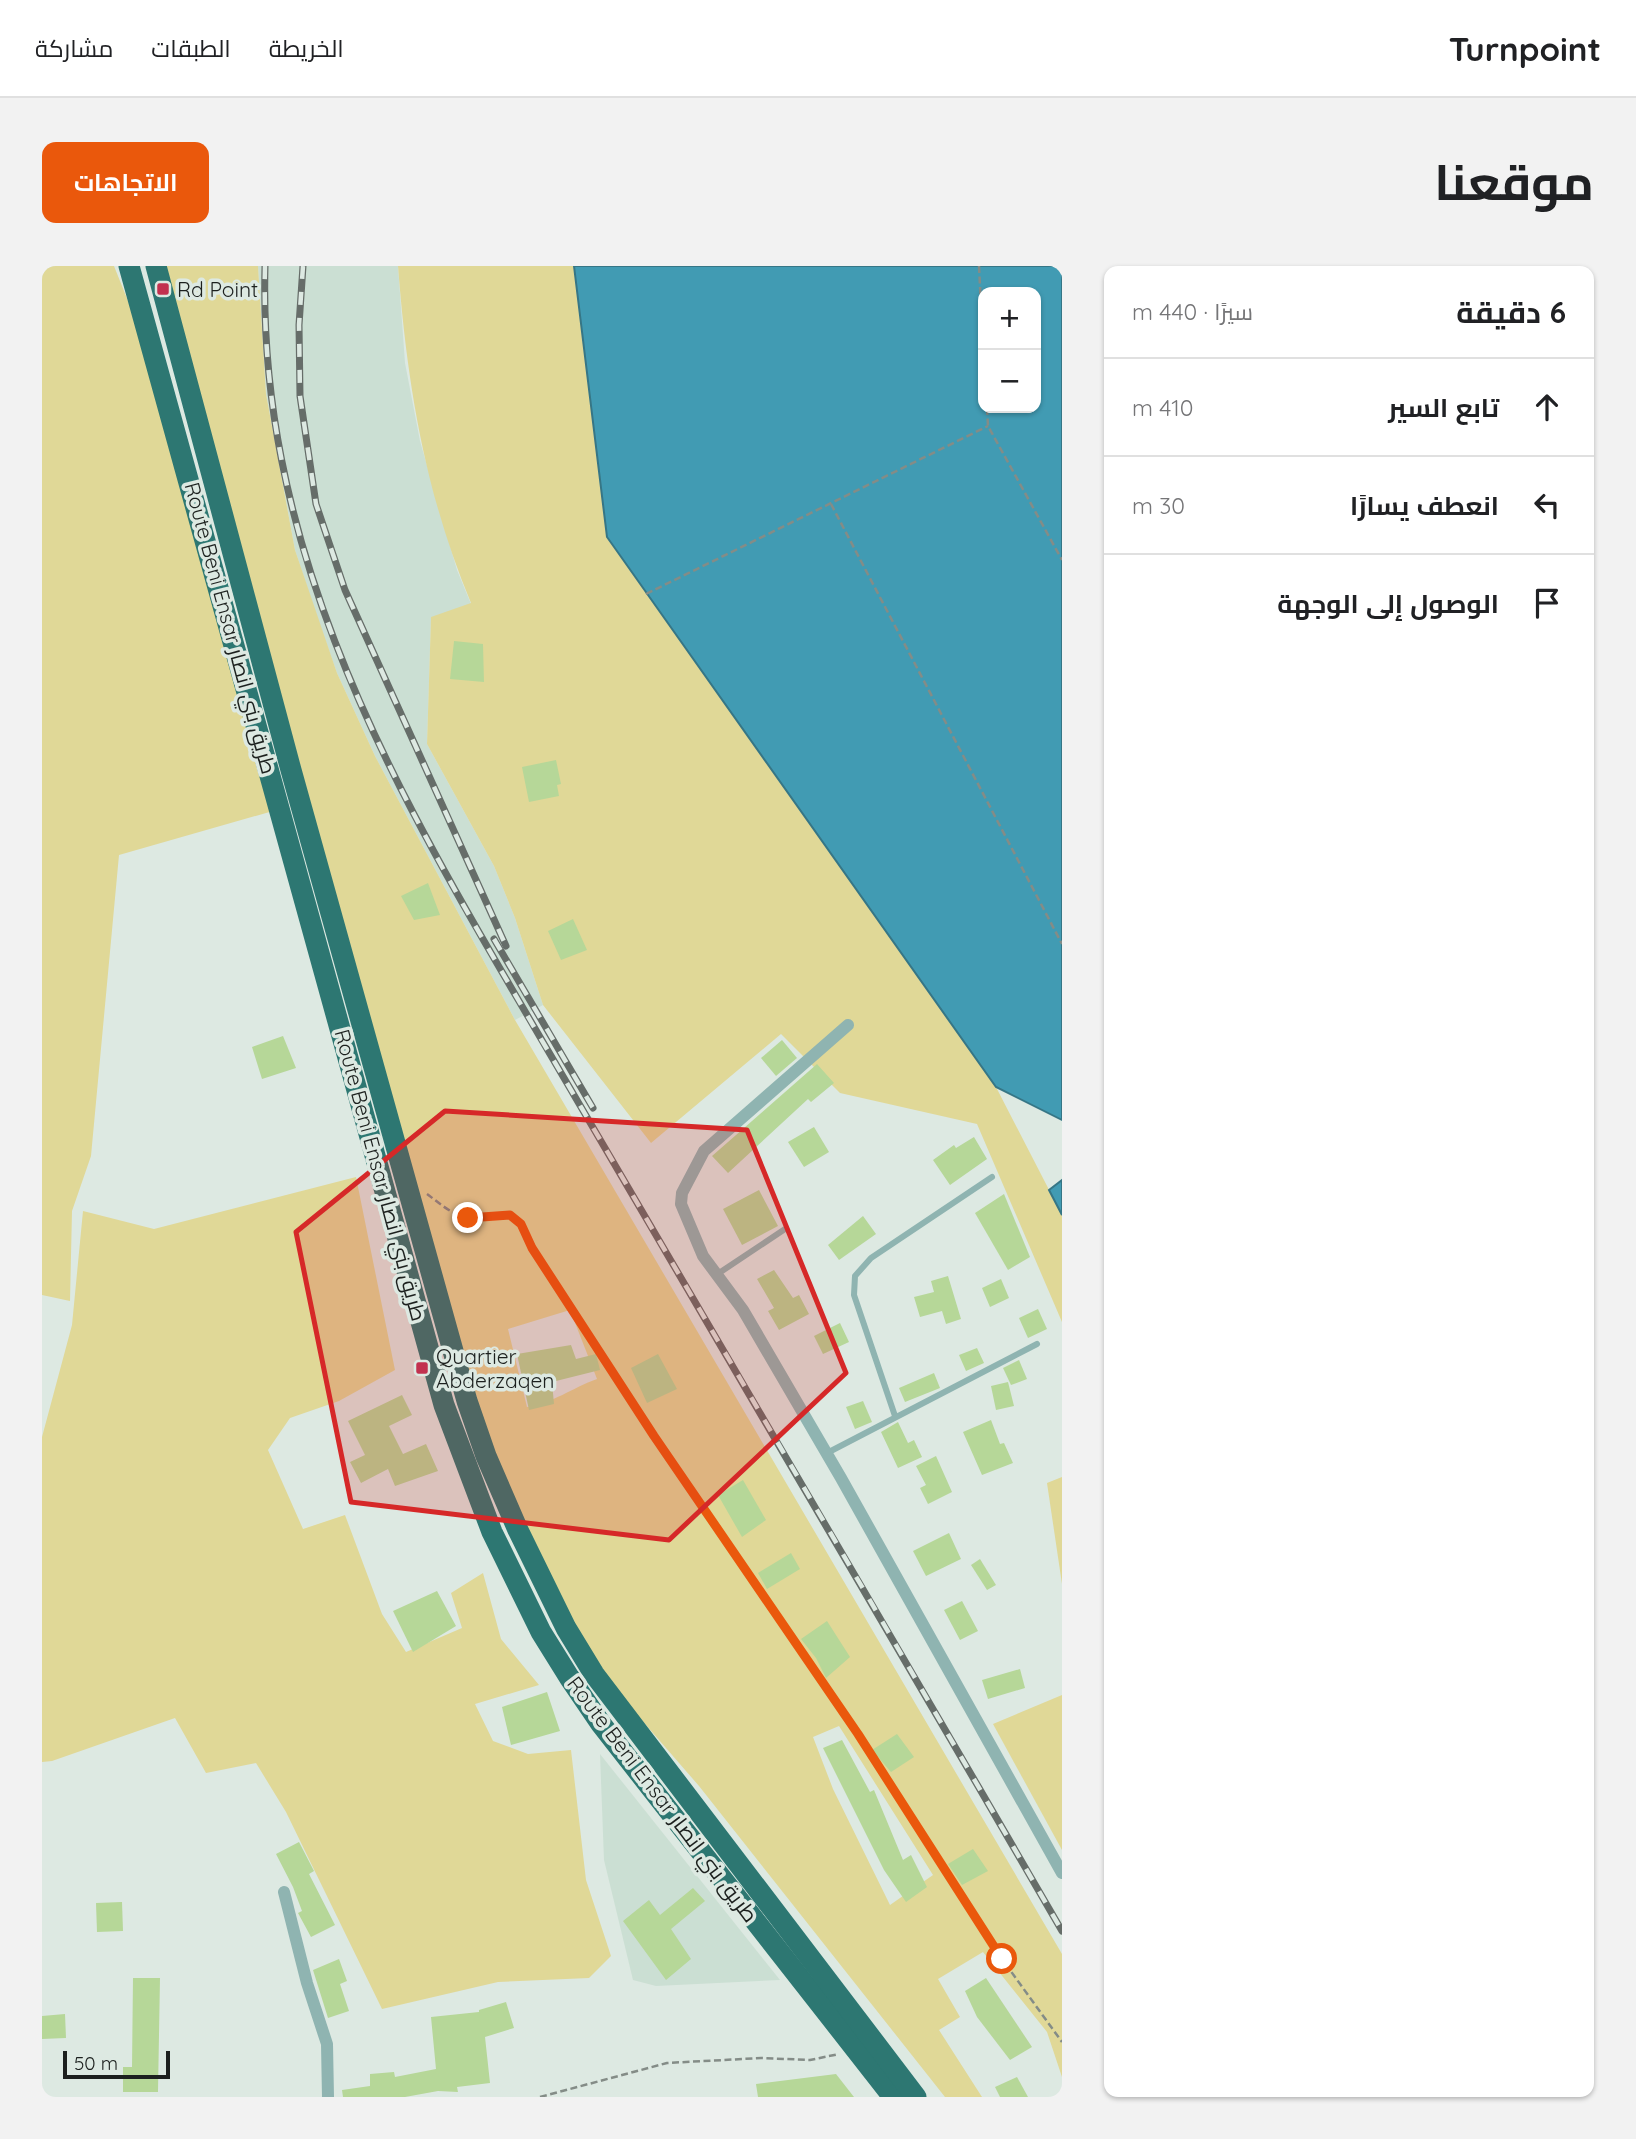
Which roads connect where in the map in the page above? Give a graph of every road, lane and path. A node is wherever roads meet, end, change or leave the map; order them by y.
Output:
1 (129, 266) edge
2 (156, 266) edge
3 (979, 266) edge
4 (980, 287) edge
5 (987, 413) edge
6 (988, 426) junction
7 (831, 504) junction
8 (1062, 560) edge
9 (646, 594) dead end
10 (1062, 944) edge
11 (848, 1025) dead end
12 (992, 1177) dead end
13 (405, 1179) junction
14 (785, 1229) dead end
15 (716, 1275) junction
16 (1037, 1344) dead end
17 (895, 1416) junction
18 (827, 1454) junction
19 (1062, 1873) edge
20 (284, 1892) dead end
21 (1062, 2042) edge
22 (855, 2047) junction
23 (1062, 2095) edge
24 (328, 2097) edge
25 (540, 2097) edge
26 (893, 2097) edge
27 (916, 2097) edge
28 (1056, 2097) edge

1 - 22 highway, Route Beni Ensar طريق بني انصار
2 - 13 highway, Route Beni Ensar طريق بني انصار
3 - 4 path
5 - 6 path
6 - 7 path
6 - 8 path
7 - 9 path
7 - 10 path
11 - 15 street
12 - 17 lane
13 - 21 path
13 - 27 highway, Route Beni Ensar طريق بني انصار
14 - 15 lane
15 - 18 street
16 - 17 lane
17 - 18 lane
18 - 19 street
20 - 24 street
22 - 25 path
22 - 26 highway, Route Beni Ensar طريق بني انصار
23 - 28 path

